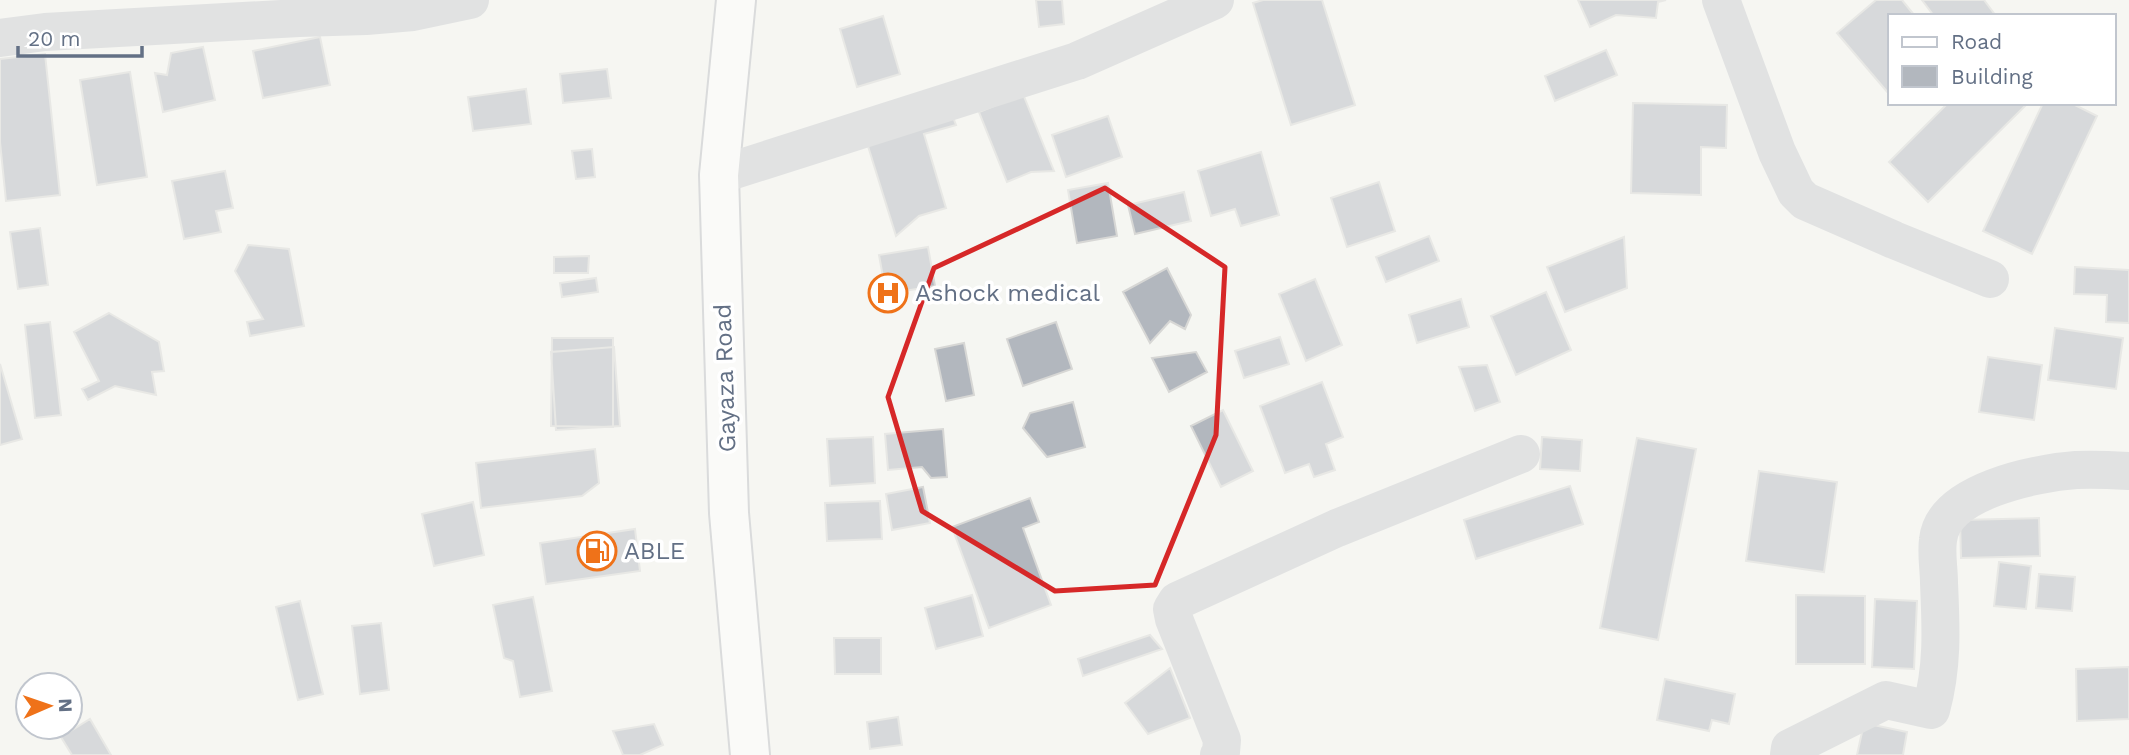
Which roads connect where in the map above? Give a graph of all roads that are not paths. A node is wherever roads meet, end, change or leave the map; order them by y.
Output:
1 (470, 0) edge
2 (736, 0) edge
3 (1215, 0) edge
4 (1721, 0) edge
5 (413, 6) edge
6 (0, 38) edge
7 (719, 176) junction
8 (1990, 279) dead end
9 (1521, 454) dead end
10 (2129, 471) edge
11 (750, 755) edge
12 (1219, 755) edge
13 (1789, 755) edge

1 - 5 street
2 - 7 main road, Gayaza Road
3 - 7 street
4 - 8 street
5 - 6 street
7 - 11 main road, Gayaza Road
9 - 12 street
10 - 13 street

